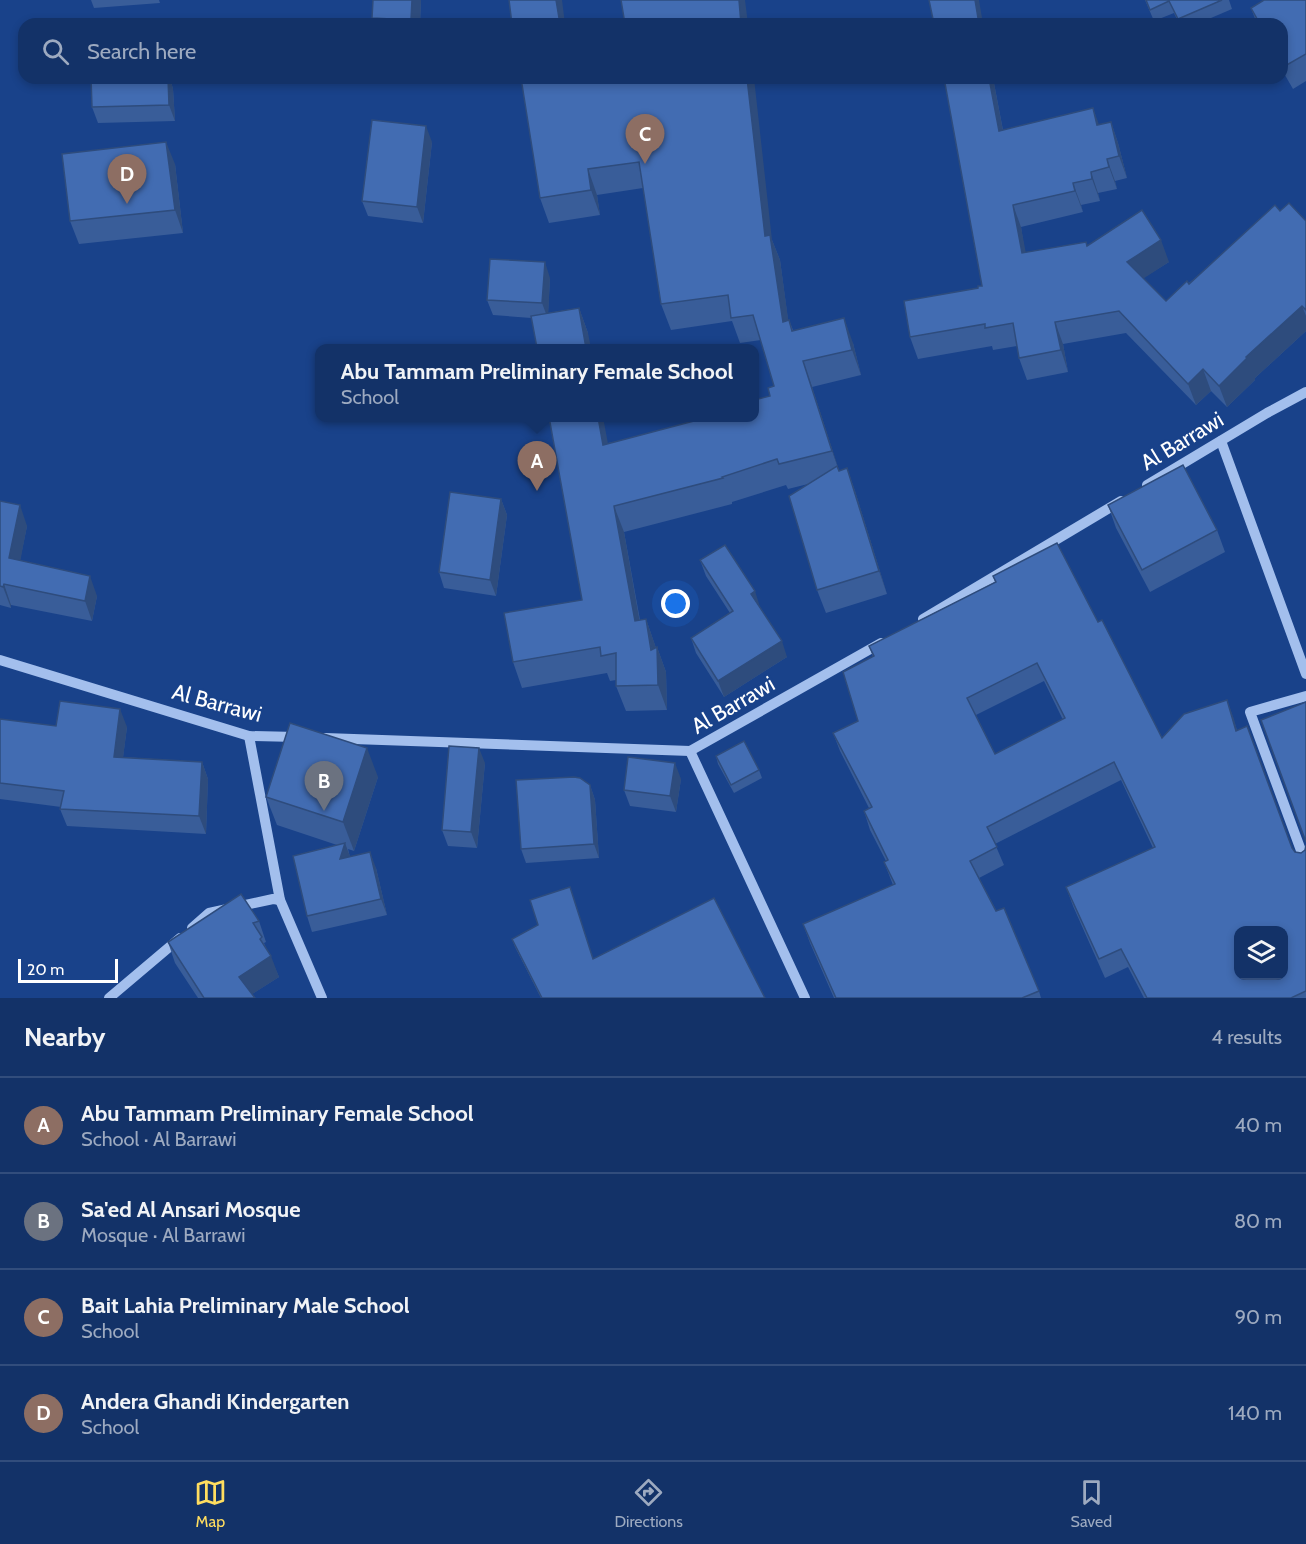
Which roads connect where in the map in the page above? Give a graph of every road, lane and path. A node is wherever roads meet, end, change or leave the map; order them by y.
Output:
1 (1306, 392) edge
2 (1221, 441) junction
3 (1139, 490) edge
4 (1129, 496) edge
5 (912, 625) edge
6 (892, 637) edge
7 (0, 660) edge
8 (1306, 674) edge
9 (1306, 696) edge
10 (249, 736) junction
11 (690, 751) junction
12 (1306, 864) edge
13 (280, 900) junction
14 (109, 998) edge
15 (322, 998) edge
16 (805, 998) edge

1 - 2 street, Al Barrawi
2 - 3 street, Al Barrawi
2 - 8 street
4 - 5 street, Al Barrawi
6 - 11 street, Al Barrawi
7 - 10 street, Al Barrawi
9 - 12 street
10 - 11 street, Al Barrawi
10 - 13 street
11 - 16 street
13 - 14 street
13 - 15 street

